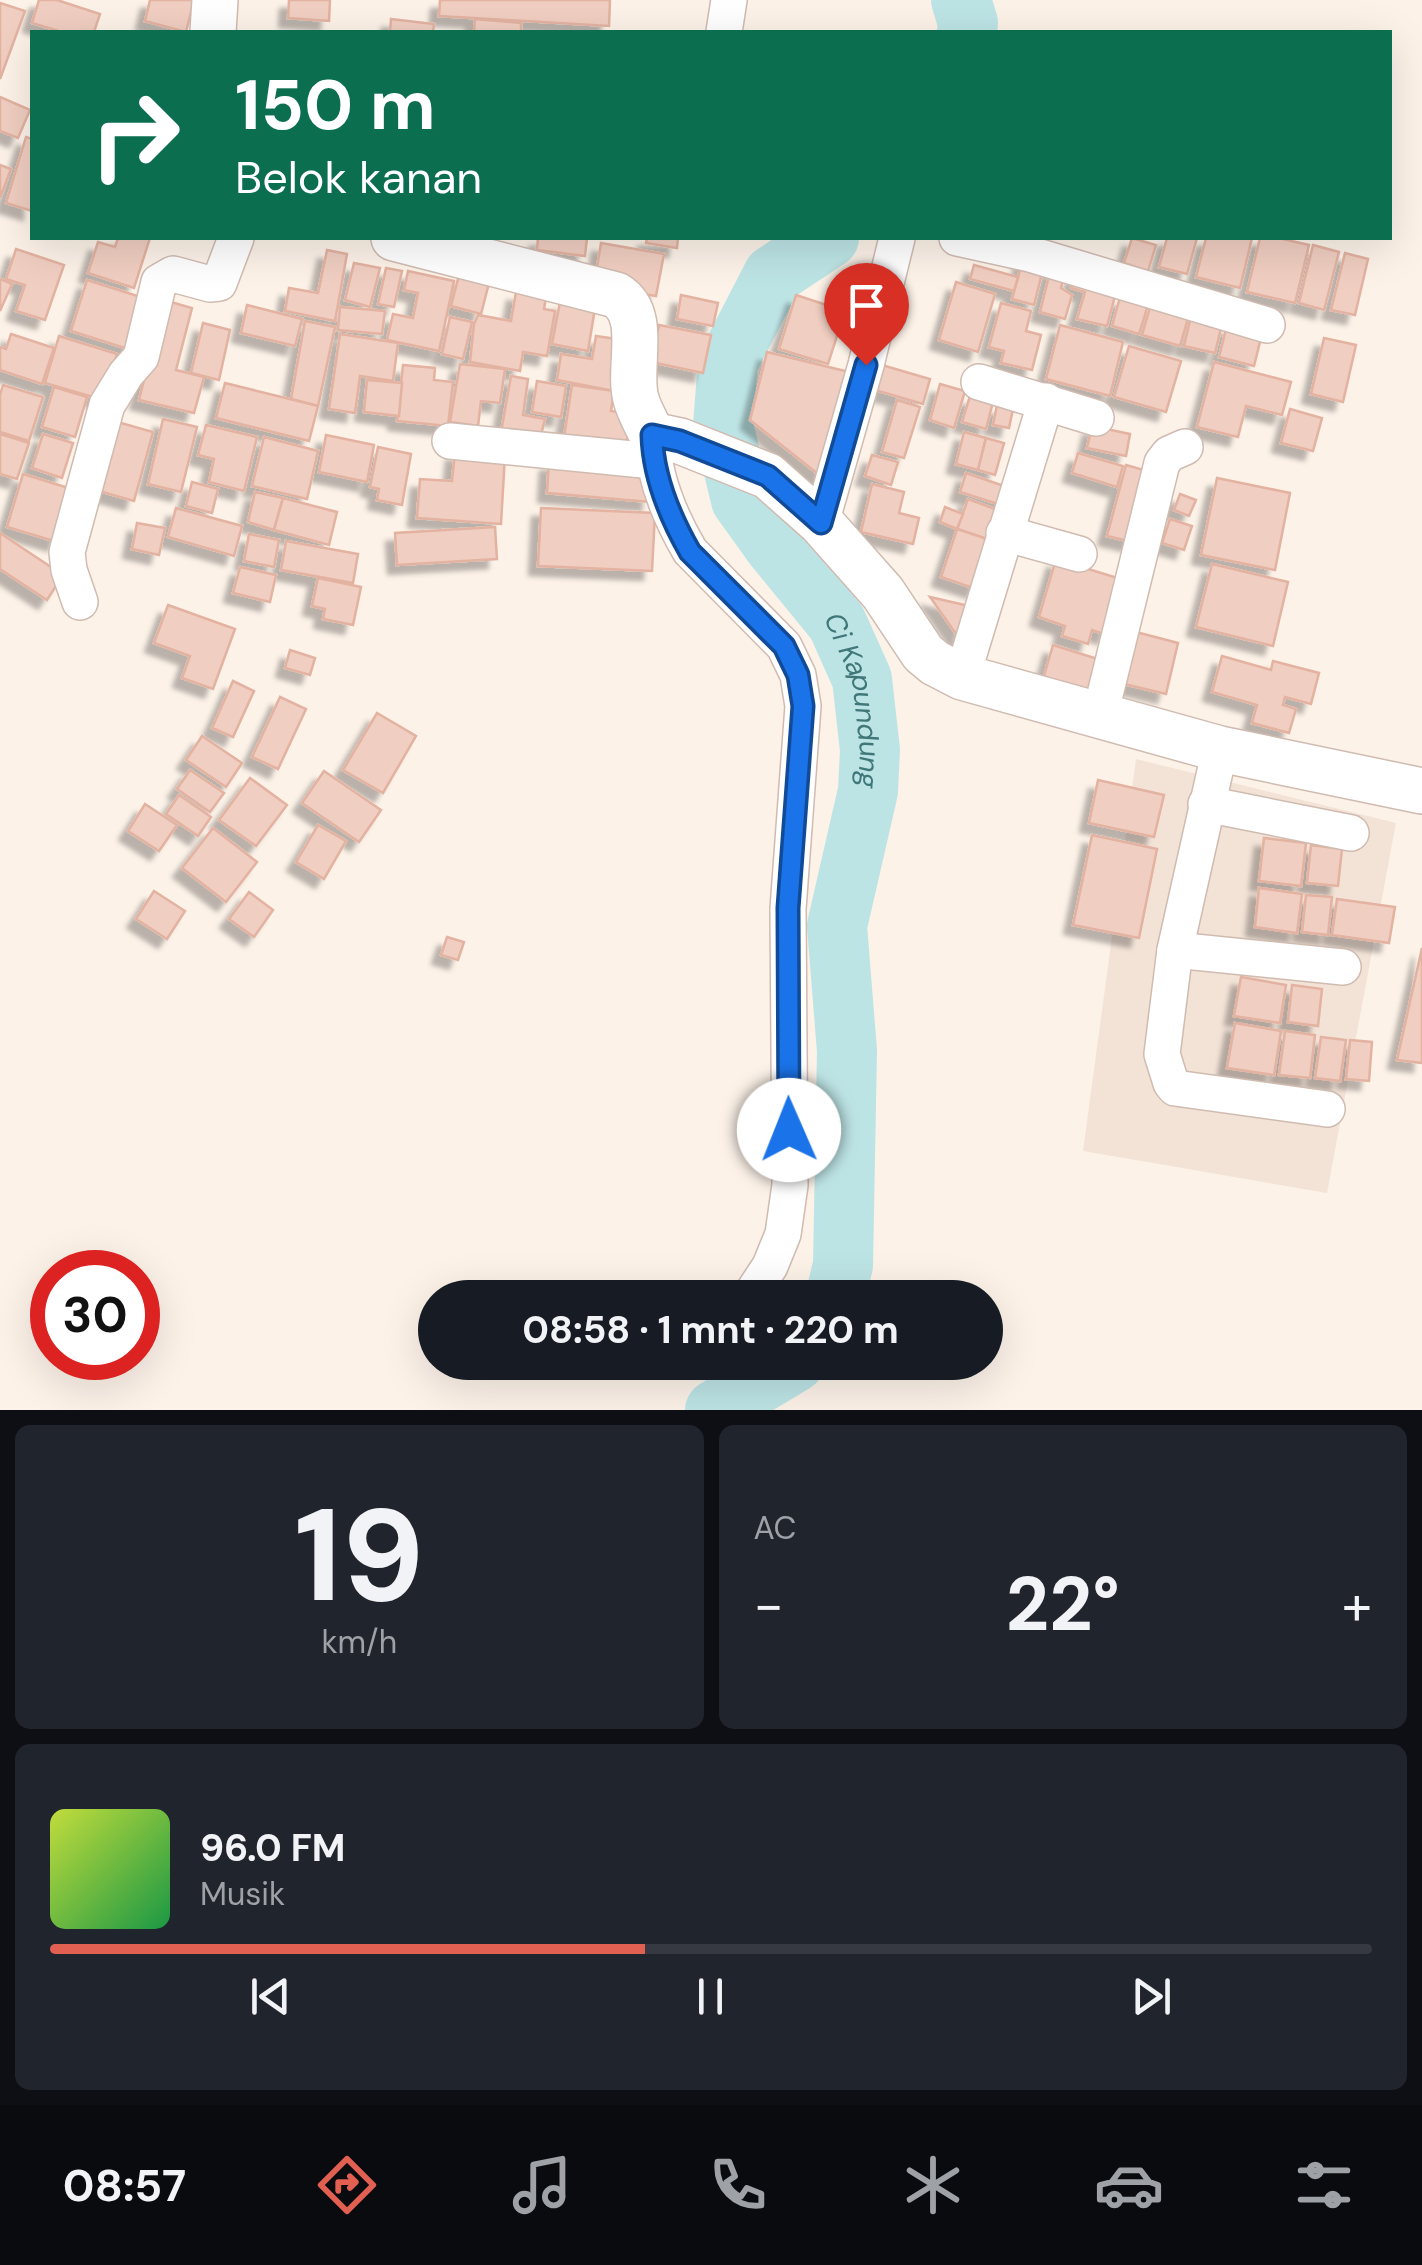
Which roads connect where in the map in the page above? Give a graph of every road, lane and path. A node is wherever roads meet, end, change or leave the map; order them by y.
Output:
1 (215, 0) edge
2 (729, 0) edge
3 (213, 30) edge
4 (724, 30) edge
5 (235, 240) edge
6 (402, 240) edge
7 (896, 240) edge
8 (966, 240) edge
9 (1268, 325) dead end
10 (979, 382) dead end
11 (1046, 401) junction
12 (1096, 418) dead end
13 (450, 441) dead end
14 (662, 446) junction
15 (1185, 448) dead end
16 (821, 523) junction
17 (1004, 534) junction
18 (1079, 554) dead end
19 (80, 602) dead end
20 (962, 677) junction
21 (1100, 715) junction
22 (1220, 748) junction
23 (1422, 792) edge
24 (1206, 804) junction
25 (1351, 832) dead end
26 (1175, 950) junction
27 (1343, 967) dead end
28 (1327, 1109) dead end
29 (761, 1280) edge

1 - 3 street
2 - 4 street
5 - 19 street
6 - 14 street
7 - 16 street
8 - 9 street
10 - 11 street
11 - 12 street
11 - 17 street
13 - 14 street
14 - 16 street
14 - 29 street
15 - 21 street
16 - 20 street
17 - 18 street
17 - 20 street
20 - 21 street
21 - 22 street
22 - 23 street
22 - 24 street
24 - 25 street
24 - 26 street
26 - 27 street
26 - 28 street

